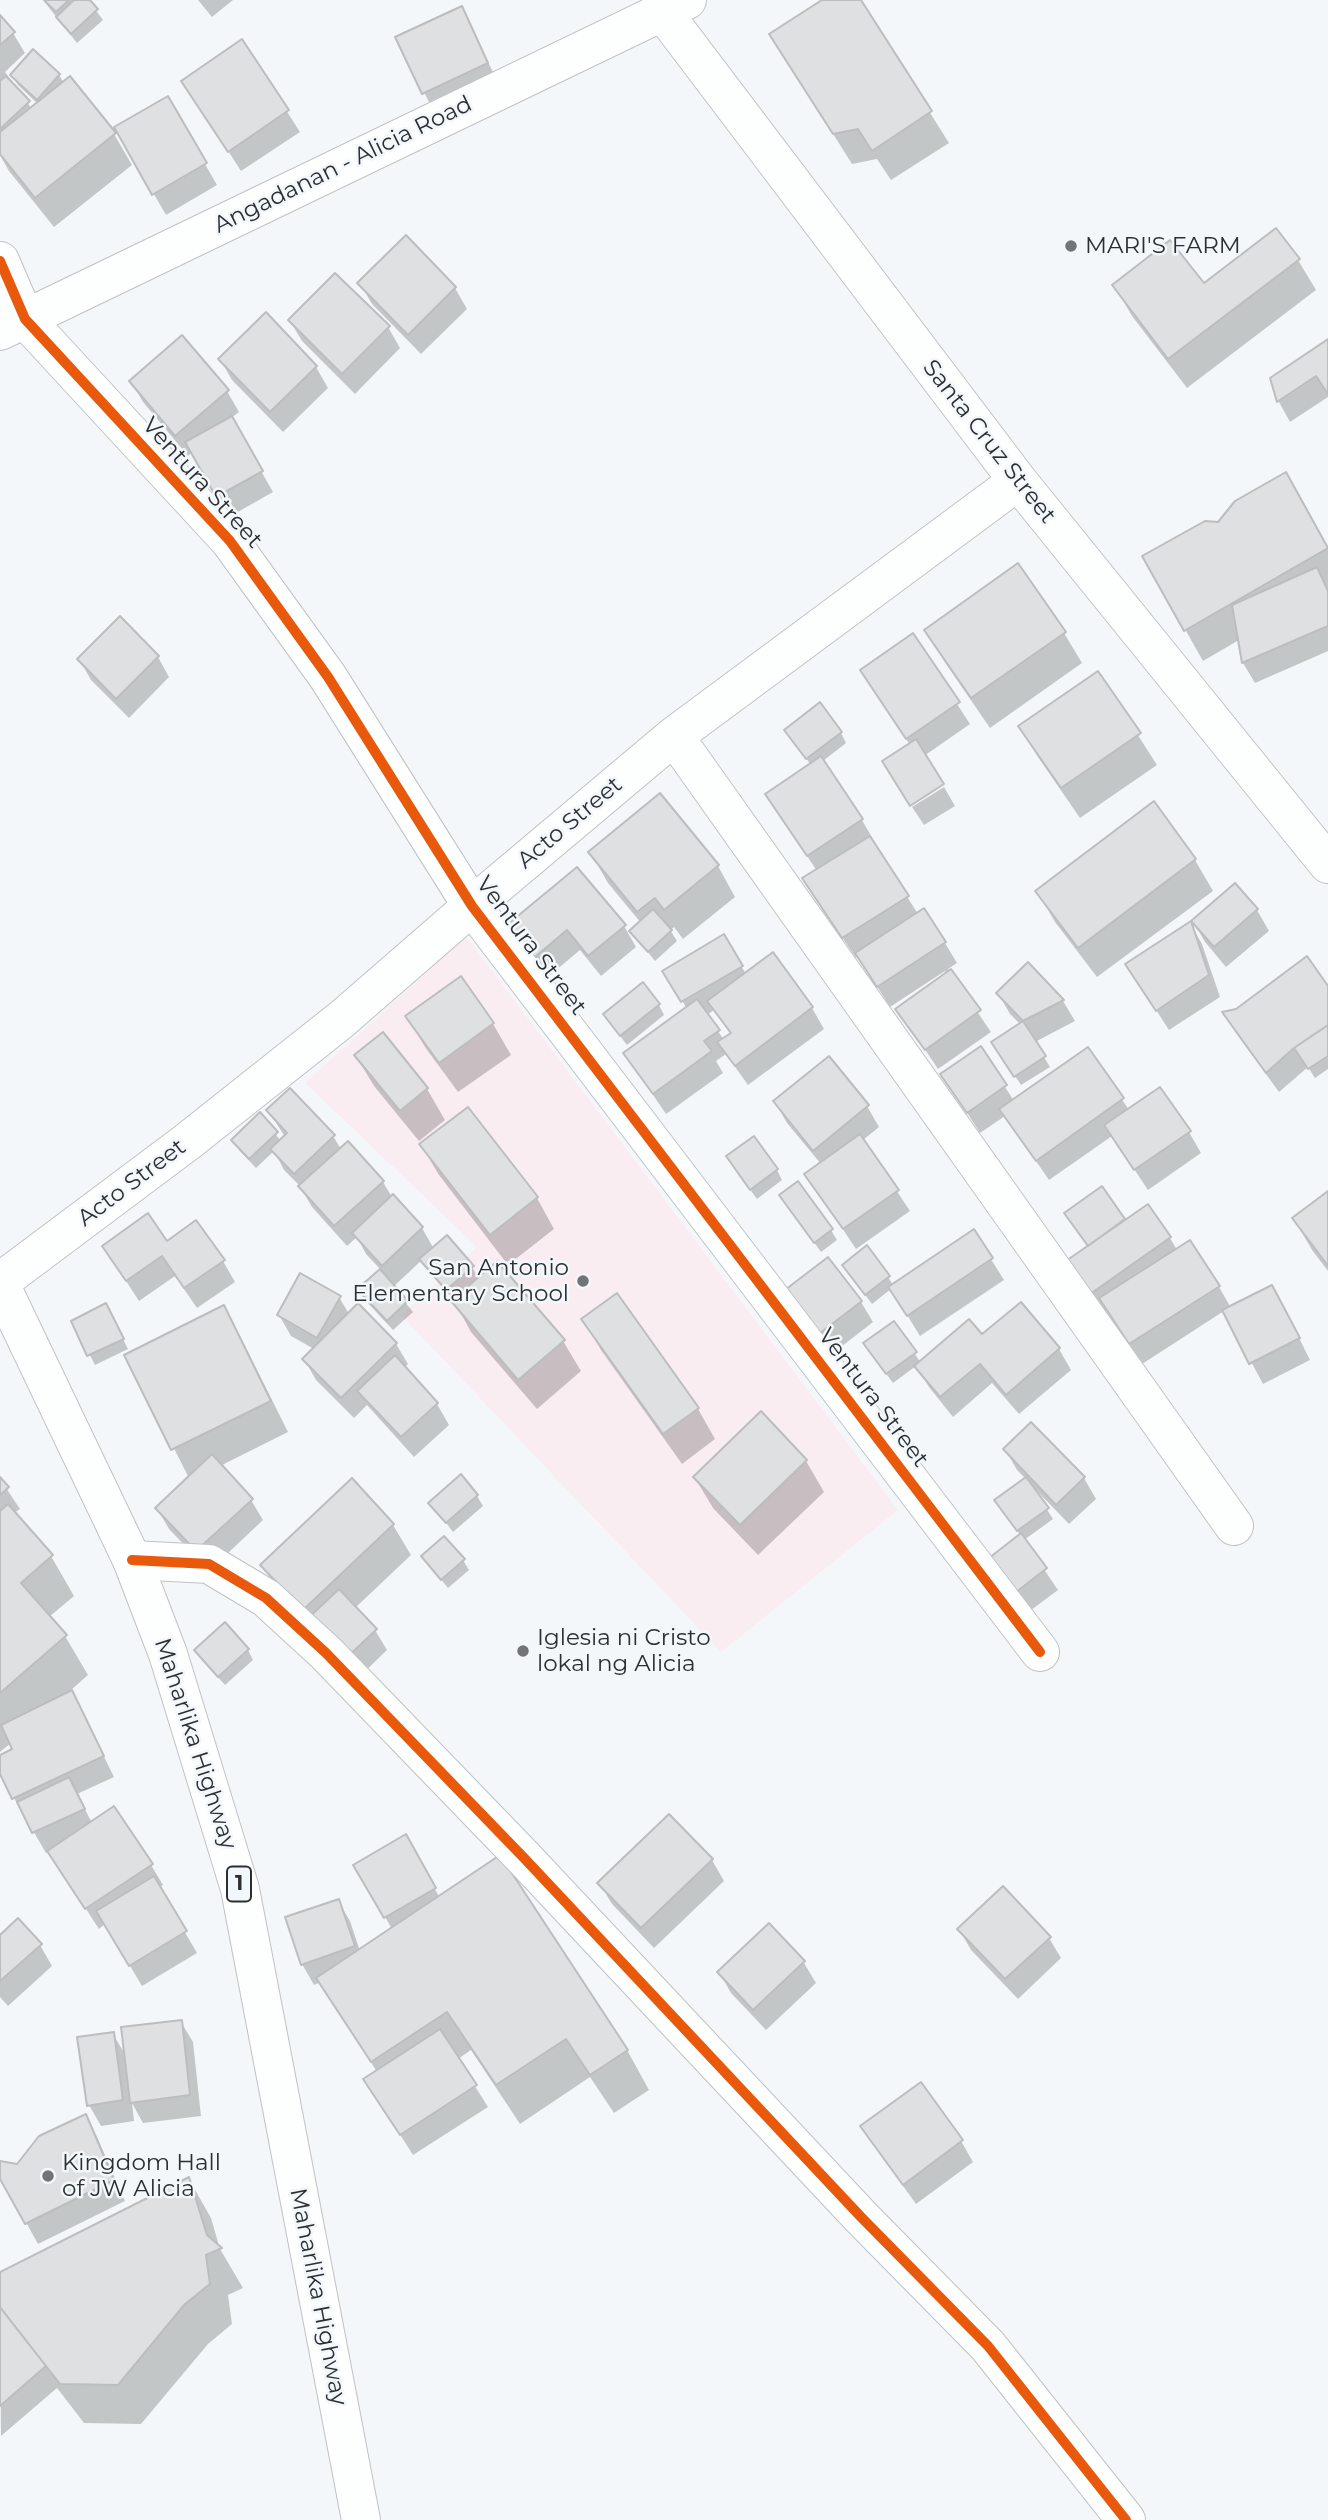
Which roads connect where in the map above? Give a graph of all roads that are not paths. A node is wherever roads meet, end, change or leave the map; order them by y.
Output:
1 (674, 5) edge
2 (0, 261) edge
3 (12, 325) edge
4 (1018, 481) junction
5 (674, 736) junction
6 (1328, 863) edge
7 (472, 906) junction
8 (2, 1296) edge
9 (1234, 1526) dead end
10 (132, 1560) junction
11 (1041, 1652) dead end
12 (361, 2520) edge
13 (1126, 2520) edge

1 - 3 street, Angadanan - Alicia Road
1 - 4 street, Santa Cruz Street
2 - 3 street, Ventura Street
3 - 7 street, Ventura Street
4 - 5 street, Acto Street
4 - 6 street, Santa Cruz Street
5 - 7 street, Acto Street
5 - 9 street
7 - 8 street, Acto Street
7 - 11 street, Ventura Street
8 - 10 street, Maharlika Highway / 1
10 - 12 street, Maharlika Highway / 1
10 - 13 street

